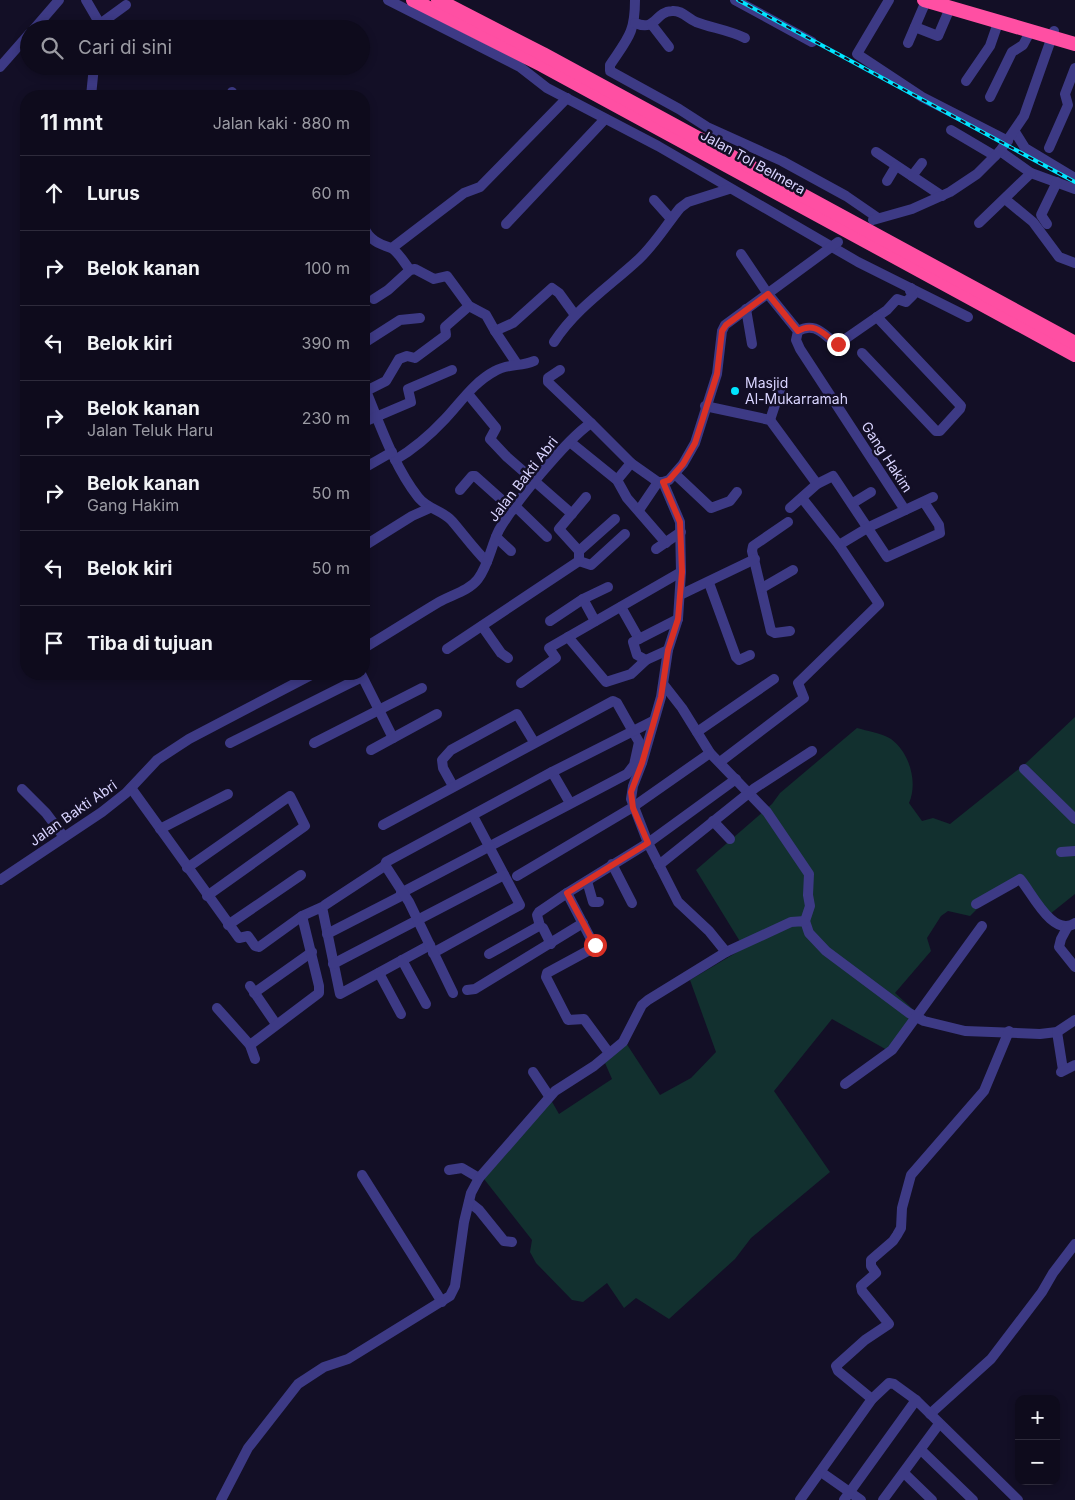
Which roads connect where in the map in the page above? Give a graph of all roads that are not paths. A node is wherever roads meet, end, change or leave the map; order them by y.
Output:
1 (59, 0) edge
2 (86, 0) edge
3 (388, 0) edge
4 (414, 0) edge
5 (438, 0) edge
6 (635, 0) edge
7 (735, 0) edge
8 (890, 0) edge
9 (925, 0) edge
10 (126, 4) dead end
11 (952, 4) edge
12 (42, 20) edge
13 (94, 20) edge
14 (105, 20) edge
15 (635, 23) junction
16 (998, 23) junction
17 (652, 25) junction
18 (915, 27) junction
19 (1030, 32) junction
20 (1053, 34) junction
21 (1075, 36) edge
22 (744, 38) dead end
23 (812, 42) dead end
24 (908, 43) dead end
25 (20, 44) edge
26 (1075, 44) edge
27 (669, 47) dead end
28 (1075, 59) edge
29 (1075, 63) edge
30 (0, 67) edge
31 (1075, 68) edge
32 (93, 75) edge
33 (966, 81) dead end
34 (92, 90) edge
35 (990, 97) dead end
36 (567, 98) junction
37 (606, 119) junction
38 (951, 130) dead end
39 (1015, 132) junction
40 (1008, 141) junction
41 (1049, 148) dead end
42 (876, 152) dead end
43 (998, 154) junction
44 (922, 163) dead end
45 (896, 166) junction
46 (1031, 173) junction
47 (912, 176) junction
48 (1075, 178) edge
49 (887, 181) dead end
50 (1057, 182) junction
51 (729, 189) junction
52 (1075, 189) edge
53 (942, 196) junction
54 (1005, 199) junction
55 (654, 200) dead end
56 (671, 219) junction
57 (979, 223) dead end
58 (506, 224) dead end
59 (1046, 224) dead end
60 (370, 236) edge
61 (835, 245) junction
62 (392, 248) junction
63 (741, 254) dead end
64 (1075, 263) edge
65 (410, 270) junction
66 (911, 288) junction
67 (768, 294) junction
68 (374, 299) dead end
69 (469, 306) junction
70 (746, 309) junction
71 (575, 315) junction
72 (877, 317) junction
73 (968, 317) dead end
74 (420, 318) dead end
75 (495, 331) junction
76 (798, 331) junction
77 (370, 339) edge
78 (554, 342) dead end
79 (1075, 342) edge
80 (752, 344) dead end
81 (862, 353) dead end
82 (1075, 355) edge
83 (534, 361) dead end
84 (517, 364) junction
85 (452, 370) dead end
86 (560, 370) dead end
87 (370, 389) edge
88 (780, 390) dead end
89 (468, 394) junction
90 (370, 401) edge
91 (705, 406) junction
92 (377, 416) junction
93 (370, 419) edge
94 (770, 420) junction
95 (591, 423) junction
96 (570, 442) junction
97 (393, 456) junction
98 (630, 463) junction
99 (370, 466) edge
100 (674, 474) junction
101 (618, 480) junction
102 (536, 481) junction
103 (661, 482) junction
104 (816, 484) junction
105 (460, 490) dead end
106 (738, 492) dead end
107 (871, 492) dead end
108 (586, 497) dead end
109 (802, 498) junction
110 (853, 503) junction
111 (430, 508) junction
112 (790, 508) dead end
113 (514, 509) junction
114 (639, 510) junction
115 (905, 510) junction
116 (572, 514) junction
117 (615, 519) dead end
118 (788, 522) dead end
119 (869, 527) junction
120 (681, 532) junction
121 (625, 534) dead end
122 (496, 537) junction
123 (547, 537) dead end
124 (370, 542) edge
125 (666, 542) junction
126 (839, 545) junction
127 (656, 549) dead end
128 (511, 552) dead end
129 (579, 556) junction
130 (755, 559) junction
131 (487, 562) junction
132 (794, 570) dead end
133 (682, 572) junction
134 (709, 583) junction
135 (608, 587) dead end
136 (762, 588) junction
137 (680, 595) junction
138 (583, 599) junction
139 (621, 606) junction
140 (678, 619) junction
141 (550, 621) dead end
142 (595, 621) junction
143 (482, 626) junction
144 (790, 631) dead end
145 (568, 637) junction
146 (639, 639) junction
147 (370, 644) edge
148 (447, 649) dead end
149 (668, 650) junction
150 (750, 655) dead end
151 (508, 658) dead end
152 (646, 660) junction
153 (774, 679) dead end
154 (301, 680) edge
155 (352, 680) edge
156 (364, 680) edge
157 (521, 683) dead end
158 (664, 685) junction
159 (422, 688) dead end
160 (379, 710) junction
161 (437, 714) dead end
162 (653, 720) junction
163 (633, 729) junction
164 (697, 732) junction
165 (393, 738) junction
166 (314, 742) dead end
167 (534, 742) junction
168 (230, 743) dead end
169 (371, 750) dead end
170 (812, 751) dead end
171 (710, 753) junction
172 (720, 762) junction
173 (1024, 769) dead end
174 (552, 772) junction
175 (736, 779) junction
176 (453, 786) junction
177 (131, 788) junction
178 (22, 789) dead end
179 (750, 793) junction
180 (228, 794) dead end
181 (570, 803) junction
182 (633, 808) junction
183 (473, 816) junction
184 (1075, 819) edge
185 (714, 821) junction
186 (383, 825) dead end
187 (160, 829) junction
188 (64, 837) junction
189 (730, 839) dead end
190 (648, 843) junction
191 (488, 846) junction
192 (1075, 851) edge
193 (1061, 852) dead end
194 (612, 864) junction
195 (386, 865) junction
196 (659, 865) junction
197 (187, 868) junction
198 (300, 875) dead end
199 (504, 875) junction
200 (517, 876) dead end
201 (0, 880) edge
202 (586, 881) junction
203 (567, 893) junction
204 (402, 894) junction
205 (207, 896) junction
206 (599, 902) dead end
207 (632, 903) dead end
208 (976, 904) dead end
209 (325, 905) dead end
210 (302, 916) junction
211 (805, 921) junction
212 (417, 922) junction
213 (583, 923) junction
214 (228, 925) junction
215 (1072, 925) edge
216 (540, 926) junction
217 (982, 926) dead end
218 (327, 934) junction
219 (551, 944) junction
220 (431, 949) junction
221 (312, 952) junction
222 (726, 952) junction
223 (489, 954) dead end
224 (402, 960) junction
225 (333, 964) junction
226 (1075, 967) edge
227 (379, 973) junction
228 (467, 990) dead end
229 (453, 994) dead end
230 (426, 1004) dead end
231 (217, 1008) dead end
232 (401, 1014) dead end
233 (916, 1018) junction
234 (1075, 1020) edge
235 (276, 1024) junction
236 (1009, 1031) junction
237 (1057, 1032) junction
238 (250, 1045) junction
239 (609, 1053) junction
240 (255, 1059) dead end
241 (1075, 1065) edge
242 (533, 1072) dead end
243 (845, 1084) dead end
244 (549, 1096) junction
245 (449, 1170) dead end
246 (362, 1175) dead end
247 (479, 1178) junction
248 (469, 1202) junction
249 (512, 1242) dead end
250 (1075, 1244) edge
251 (442, 1302) junction
252 (872, 1399) junction
253 (916, 1400) junction
254 (930, 1414) junction
255 (939, 1424) junction
256 (920, 1450) junction
257 (821, 1472) junction
258 (904, 1474) junction
259 (847, 1496) edge
260 (886, 1499) edge
261 (222, 1500) edge
262 (800, 1500) edge
263 (861, 1500) edge
264 (932, 1500) edge
265 (973, 1500) edge
266 (1018, 1500) edge

1 - 12 street
2 - 13 street
3 - 36 street
4 - 82 highway, Jalan Tol Belmera
5 - 79 highway, Jalan Tol Belmera
6 - 15 street
7 - 23 street
8 - 40 street
9 - 11 highway
9 - 18 street
10 - 14 street
11 - 16 highway
11 - 18 street
11 - 20 highway
15 - 17 street
15 - 53 street
16 - 19 highway
16 - 33 street
17 - 22 street
17 - 27 street
18 - 24 street
19 - 20 highway
19 - 35 street
20 - 21 highway
20 - 26 highway
20 - 39 street
25 - 30 street
28 - 29 street
31 - 41 street
32 - 34 street
36 - 37 street
36 - 62 street
37 - 51 street
37 - 58 street
38 - 43 street
39 - 40 street
39 - 48 street
40 - 43 street
42 - 45 street
43 - 46 street
43 - 53 street
44 - 47 street
45 - 47 street
45 - 49 street
46 - 50 street
46 - 54 street
47 - 53 street
50 - 52 street
50 - 59 street
51 - 56 street
51 - 61 street
54 - 57 street
54 - 64 street
55 - 56 street
56 - 71 street
60 - 62 street
61 - 66 street
61 - 67 street
62 - 65 street
63 - 67 street, Gang Hakim
65 - 68 street
65 - 69 street
66 - 72 street
66 - 73 street
67 - 70 street
67 - 76 street, Gang Hakim
69 - 75 street
69 - 87 street
70 - 80 street
70 - 91 street
71 - 75 street
71 - 78 street
72 - 76 street
72 - 81 street
74 - 77 street
75 - 84 street
76 - 115 street, Gang Hakim
83 - 84 street
84 - 89 street
85 - 92 street
86 - 95 street
88 - 94 street
89 - 97 street
89 - 102 street
90 - 92 street
91 - 94 street
91 - 100 street
92 - 93 street
92 - 97 street
94 - 104 street
95 - 96 street, Jalan Bakti Abri
95 - 98 street
96 - 101 street
96 - 102 street, Jalan Bakti Abri
97 - 99 street
97 - 111 street
98 - 101 street
98 - 103 street
100 - 103 street
100 - 106 street
101 - 114 street
102 - 113 street, Jalan Bakti Abri
102 - 116 street
103 - 114 street
103 - 120 street
104 - 109 street
104 - 110 street
105 - 113 street
107 - 110 street
108 - 116 street
109 - 112 street
109 - 126 street
110 - 119 street
111 - 124 street
111 - 131 street
113 - 122 street, Jalan Bakti Abri
113 - 123 street
114 - 125 street
115 - 119 street
115 - 119 street
116 - 129 street
117 - 129 street
118 - 130 street
119 - 126 street
120 - 125 street
120 - 133 street
121 - 129 street
122 - 128 street
122 - 131 street, Jalan Bakti Abri
125 - 127 street
126 - 172 street
129 - 143 street
130 - 134 street
130 - 136 street
131 - 147 street, Jalan Bakti Abri
132 - 136 street
133 - 137 street
133 - 139 street
134 - 137 street
134 - 150 street
135 - 138 street
136 - 144 street
137 - 140 street
138 - 141 street
138 - 142 street
139 - 142 street
139 - 146 street
140 - 146 street
140 - 149 street
142 - 145 street
143 - 148 street
143 - 151 street
145 - 152 street
145 - 157 street
146 - 152 street
149 - 152 street
149 - 158 street
153 - 164 street
154 - 177 street, Jalan Bakti Abri
155 - 168 street
156 - 160 street
158 - 162 street
158 - 164 street
159 - 160 street
160 - 165 street
160 - 166 street
161 - 165 street
162 - 163 street
162 - 182 street
163 - 167 street
163 - 174 street
163 - 181 street
164 - 171 street
165 - 169 street
167 - 176 street
167 - 176 street
170 - 179 street
171 - 172 street
171 - 182 street
172 - 175 street
173 - 184 street
174 - 181 street
174 - 183 street
175 - 179 street
175 - 190 street
176 - 186 street
177 - 187 street
177 - 188 street, Jalan Bakti Abri
178 - 188 street
179 - 185 street
179 - 211 street
180 - 187 street
181 - 191 street
182 - 190 street
182 - 200 street
183 - 191 street
183 - 195 street
185 - 189 street
185 - 196 street
187 - 197 street
188 - 201 street, Jalan Bakti Abri
190 - 194 street
190 - 196 street
191 - 199 street
191 - 204 street
192 - 193 street
194 - 202 street
194 - 207 street
195 - 204 street
195 - 209 street
196 - 222 street
197 - 205 street
197 - 205 street
198 - 214 street
199 - 212 street
199 - 220 street
202 - 203 street
202 - 206 street
203 - 213 street
203 - 216 street
204 - 212 street
204 - 218 street
205 - 214 street
208 - 215 street
210 - 214 street
210 - 218 street
210 - 221 street
211 - 222 street
211 - 233 street
212 - 220 street
212 - 225 street
213 - 219 street
213 - 239 street
215 - 226 street
216 - 219 street
216 - 223 street
217 - 233 street
218 - 225 street
219 - 228 street
220 - 224 street
220 - 229 street
221 - 235 street
221 - 235 street
222 - 239 street
224 - 227 street
224 - 230 street
225 - 227 street
227 - 232 street
231 - 238 street
233 - 236 street
233 - 243 street
234 - 237 street
235 - 238 street
236 - 237 street
236 - 252 street
237 - 241 street
238 - 240 street
239 - 244 street
242 - 244 street
244 - 247 street
245 - 247 street
246 - 251 street
247 - 248 street
248 - 249 street
248 - 251 street
250 - 254 street
251 - 261 street
252 - 253 street
252 - 257 street
253 - 254 street
253 - 259 street
254 - 255 street
255 - 256 street
255 - 266 street
256 - 258 street
256 - 265 street
257 - 259 street
257 - 262 street
258 - 260 street
258 - 264 street
259 - 263 street

